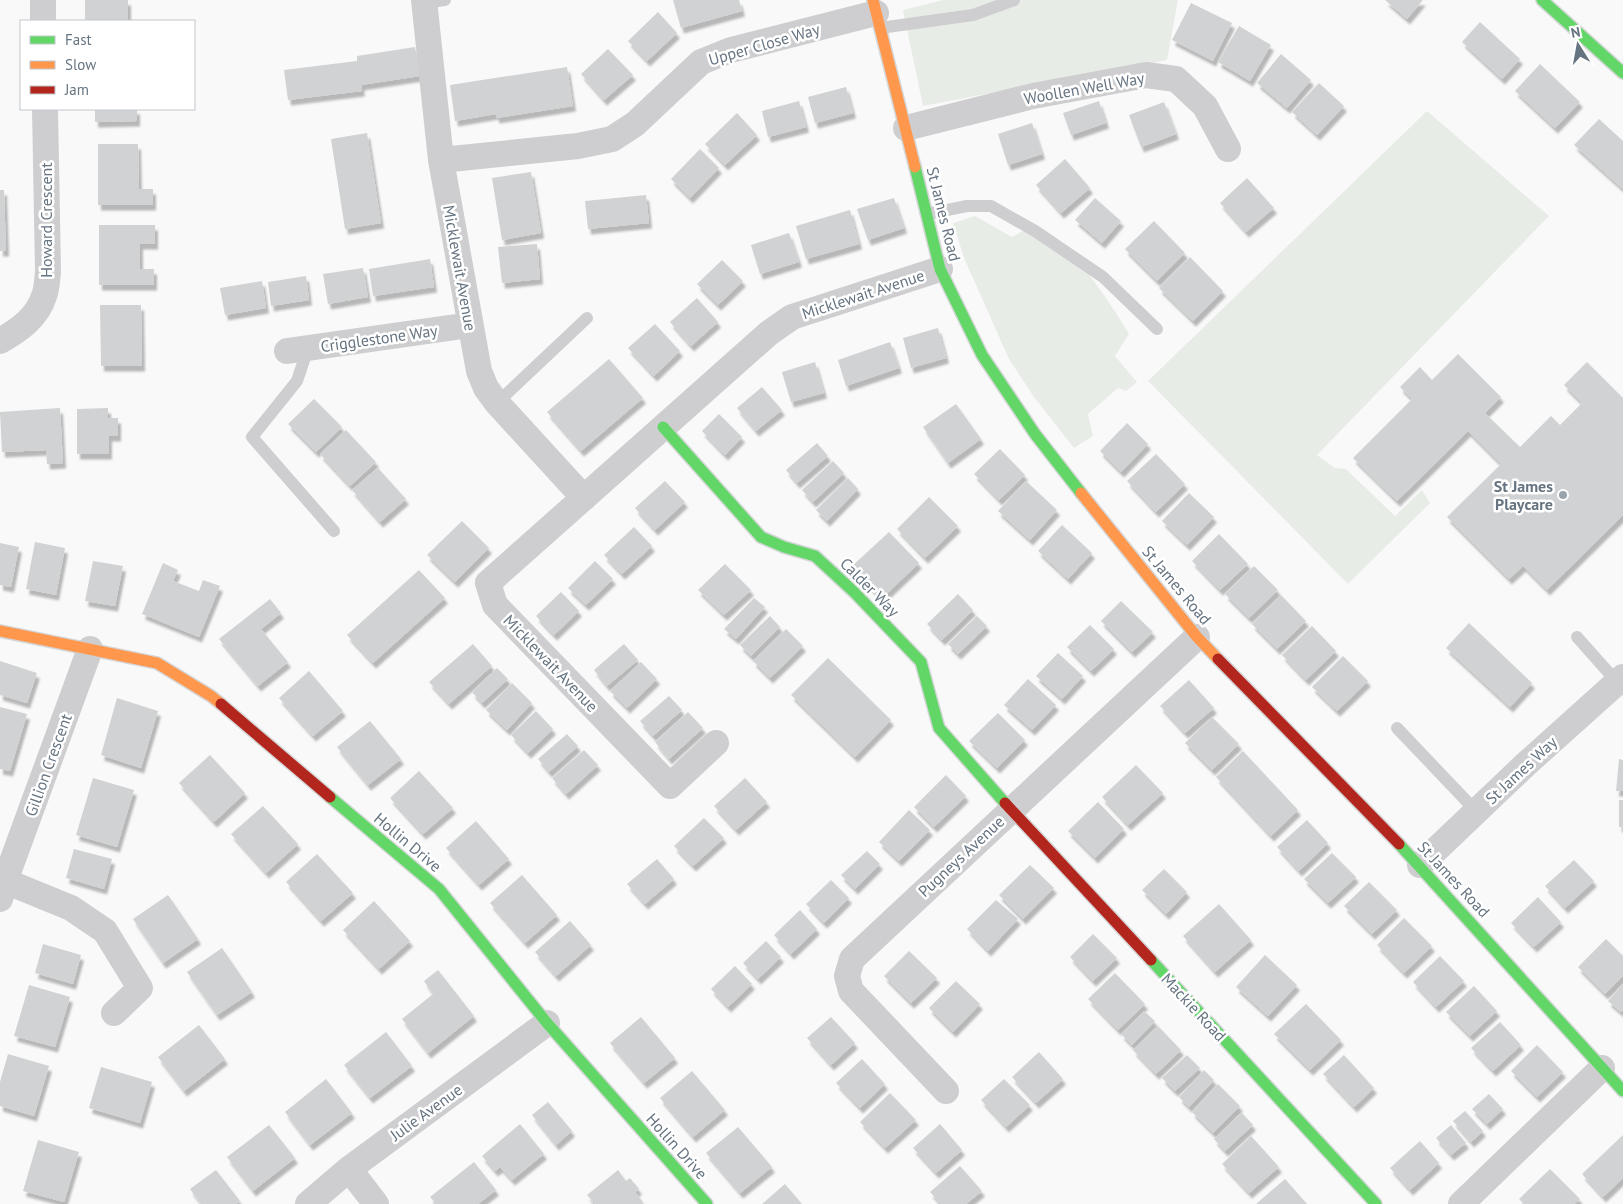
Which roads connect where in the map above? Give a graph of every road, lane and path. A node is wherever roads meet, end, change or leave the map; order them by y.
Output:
1 (43, 0) edge
2 (1014, 0) edge
3 (1542, 0) edge
4 (431, 1) edge
5 (876, 14) edge
6 (43, 20) edge
7 (1623, 73) edge
8 (45, 110) edge
9 (906, 128) junction
10 (1228, 149) dead end
11 (441, 160) junction
12 (926, 214) junction
13 (940, 269) junction
14 (587, 318) dead end
15 (470, 325) junction
16 (1157, 329) dead end
17 (0, 341) edge
18 (297, 350) joint
19 (498, 403) junction
20 (663, 427) junction
21 (584, 498) junction
22 (334, 531) dead end
23 (0, 631) edge
24 (1197, 636) junction
25 (1577, 637) dead end
26 (90, 649) junction
27 (1620, 679) edge
28 (1397, 728) dead end
29 (716, 744) dead end
30 (1011, 809) junction
31 (1476, 811) junction
32 (1420, 865) junction
33 (2, 890) edge
34 (114, 1013) dead end
35 (546, 1023) junction
36 (1602, 1068) junction
37 (946, 1091) dead end
38 (1623, 1091) edge
39 (349, 1168) junction
40 (308, 1204) edge
41 (376, 1204) edge
42 (707, 1204) edge
43 (1376, 1204) edge
44 (1461, 1204) edge

1 - 6 street
2 - 5 lane
3 - 7 street
4 - 11 street, Micklewait Avenue
5 - 9 street, St James Road
5 - 11 street, Upper Close Way
8 - 17 street, Howard Crescent
9 - 10 street, Woollen Well Way
9 - 12 street, St James Road
11 - 15 street, Micklewait Avenue
12 - 13 street, St James Road
12 - 16 lane
13 - 20 street, Micklewait Avenue
13 - 24 street, St James Road
14 - 19 lane
15 - 18 street, Crigglestone Way
15 - 19 street, Micklewait Avenue
18 - 22 lane
19 - 21 street, Micklewait Avenue
20 - 21 street, Micklewait Avenue
20 - 30 street, Calder Way
21 - 29 street, Micklewait Avenue
23 - 26 street, Hollin Drive
24 - 30 street, Pugneys Avenue
24 - 32 street, St James Road
25 - 27 lane
26 - 33 street, Gillion Crescent
26 - 35 street, Hollin Drive
27 - 31 street, St James Way
28 - 31 lane
30 - 37 street, Pugneys Avenue
30 - 43 street, Mackie Road
31 - 32 street, St James Way
32 - 36 street, St James Road
33 - 34 street, Gillion Crescent
35 - 39 street, Julie Avenue
35 - 42 street, Hollin Drive
36 - 38 street, St James Road
36 - 44 street
39 - 40 street, Julie Avenue
39 - 41 street

